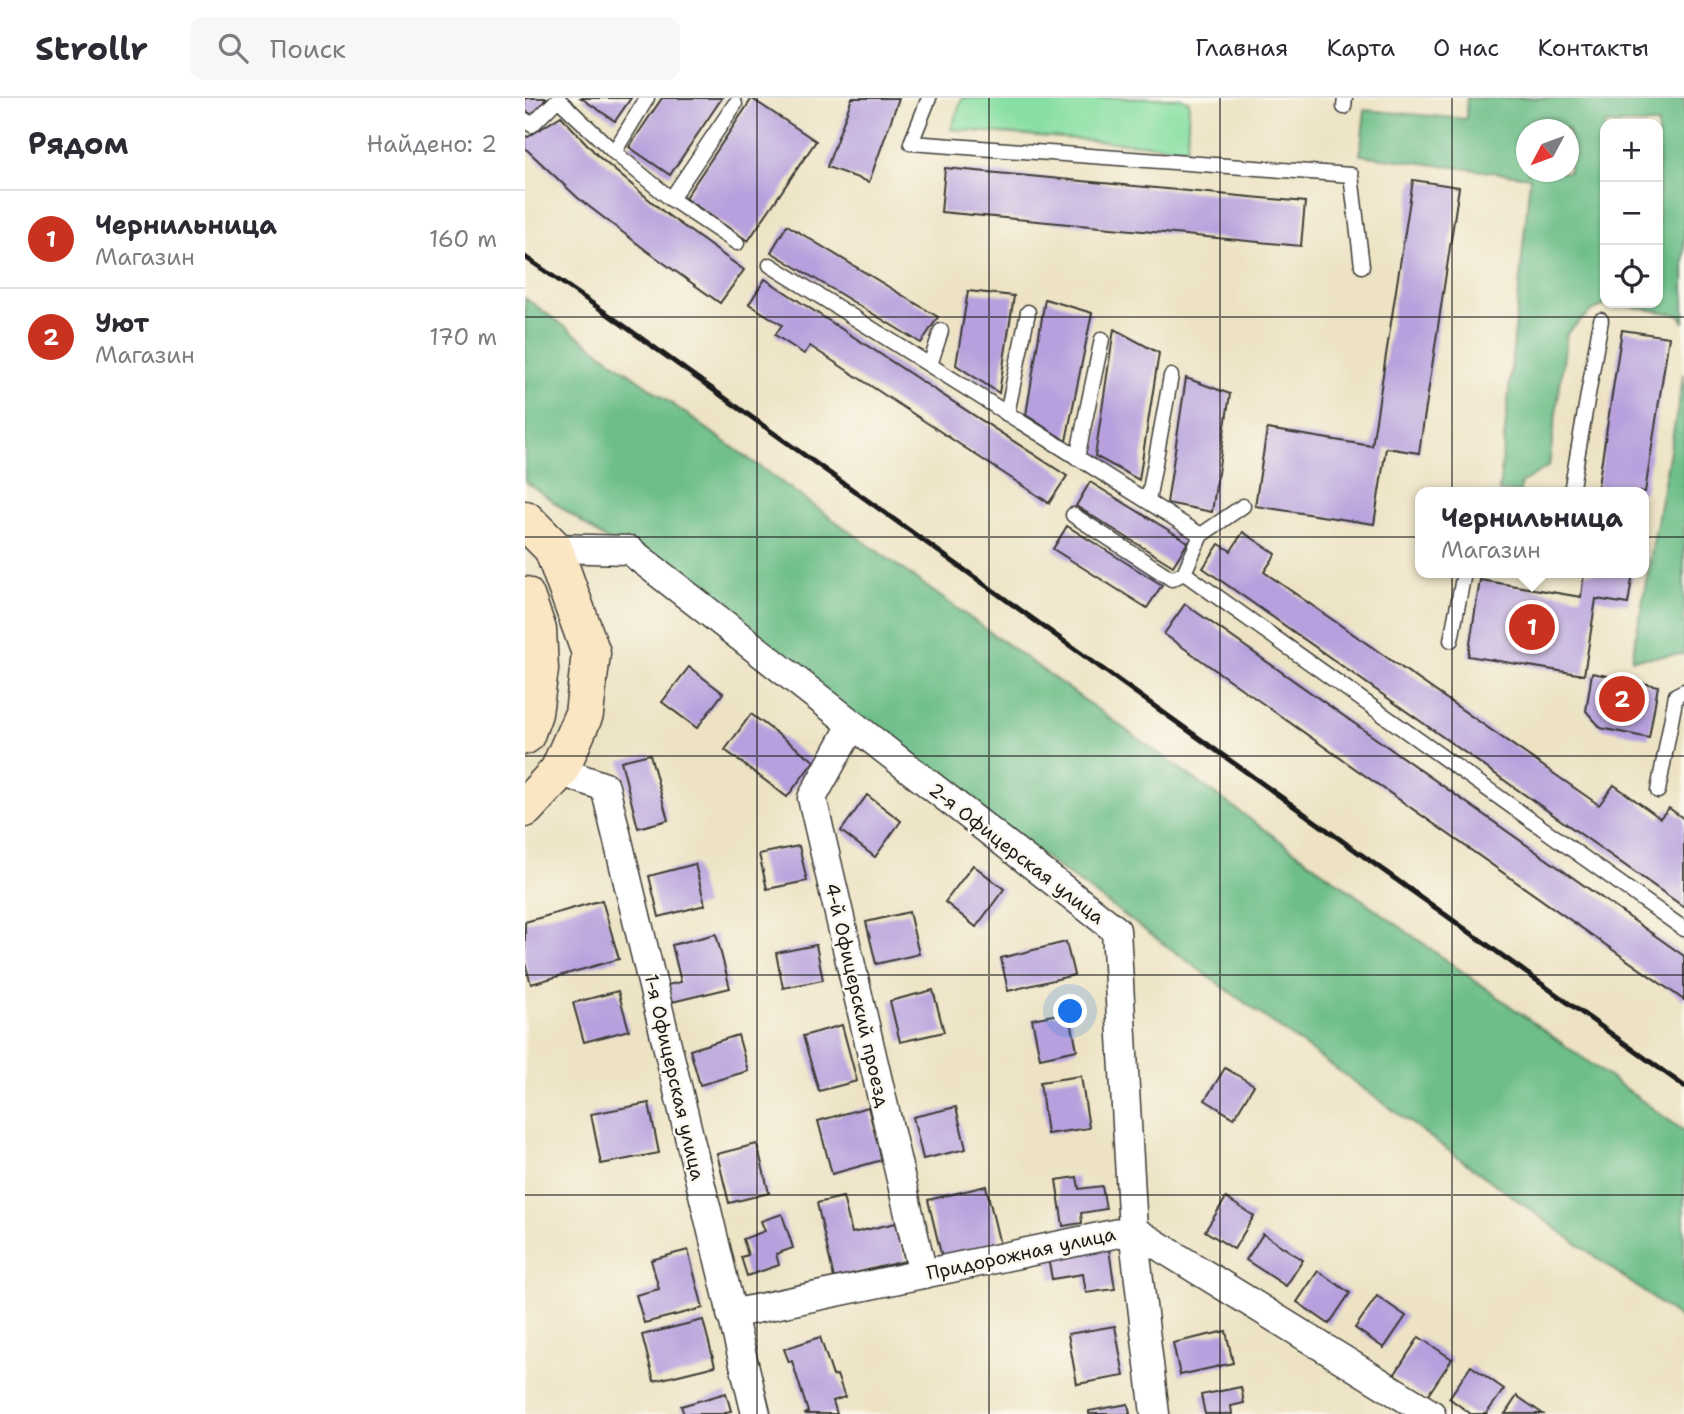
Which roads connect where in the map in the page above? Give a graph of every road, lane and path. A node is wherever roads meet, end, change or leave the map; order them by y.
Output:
1 (647, 98) edge
2 (929, 98) edge
3 (558, 99) edge
4 (735, 104) dead end
5 (525, 120) edge
6 (614, 152) junction
7 (671, 199) junction
8 (737, 243) dead end
9 (769, 265) dead end
10 (1361, 266) dead end
11 (1028, 312) dead end
12 (1601, 320) dead end
13 (941, 331) dead end
14 (1103, 339) dead end
15 (930, 365) junction
16 (1171, 376) dead end
17 (1007, 414) junction
18 (1077, 457) junction
19 (1572, 487) edge
20 (1148, 501) junction
21 (1243, 506) dead end
22 (1073, 515) dead end
23 (525, 520) edge
24 (1201, 535) junction
25 (553, 548) junction
26 (1184, 573) junction
27 (1463, 578) edge
28 (525, 596) edge
29 (1451, 640) dead end
30 (1684, 691) edge
31 (852, 725) junction
32 (525, 735) edge
33 (559, 771) junction
34 (1658, 791) dead end
35 (525, 808) edge
36 (1684, 929) edge
37 (1133, 1230) junction
38 (923, 1274) junction
39 (731, 1314) junction
40 (756, 1414) edge
41 (1155, 1414) edge
42 (1430, 1414) edge

1 - 6 lane
2 - 10 lane
3 - 5 lane
3 - 6 lane
4 - 7 lane
6 - 7 lane
7 - 8 lane
9 - 15 lane
11 - 17 lane
12 - 19 lane
13 - 15 lane
14 - 18 lane
15 - 17 lane
16 - 20 lane
17 - 18 lane
18 - 20 lane
20 - 24 lane
21 - 24 lane
22 - 26 lane
23 - 25 main road
24 - 26 lane
25 - 31 street, 2-я Офицерская улица
25 - 33 main road
26 - 36 lane
27 - 29 lane
28 - 32 main road
30 - 34 lane
31 - 37 street, 2-я Офицерская улица
31 - 38 street, 4-й Офицерский проезд
33 - 35 main road
33 - 39 street, 1-я Офицерская улица
37 - 38 street, Придорожная улица
37 - 41 street, 2-я Офицерская улица
37 - 42 street, Придорожная улица
38 - 39 street, Придорожная улица
39 - 40 street, 1-я Офицерская улица

